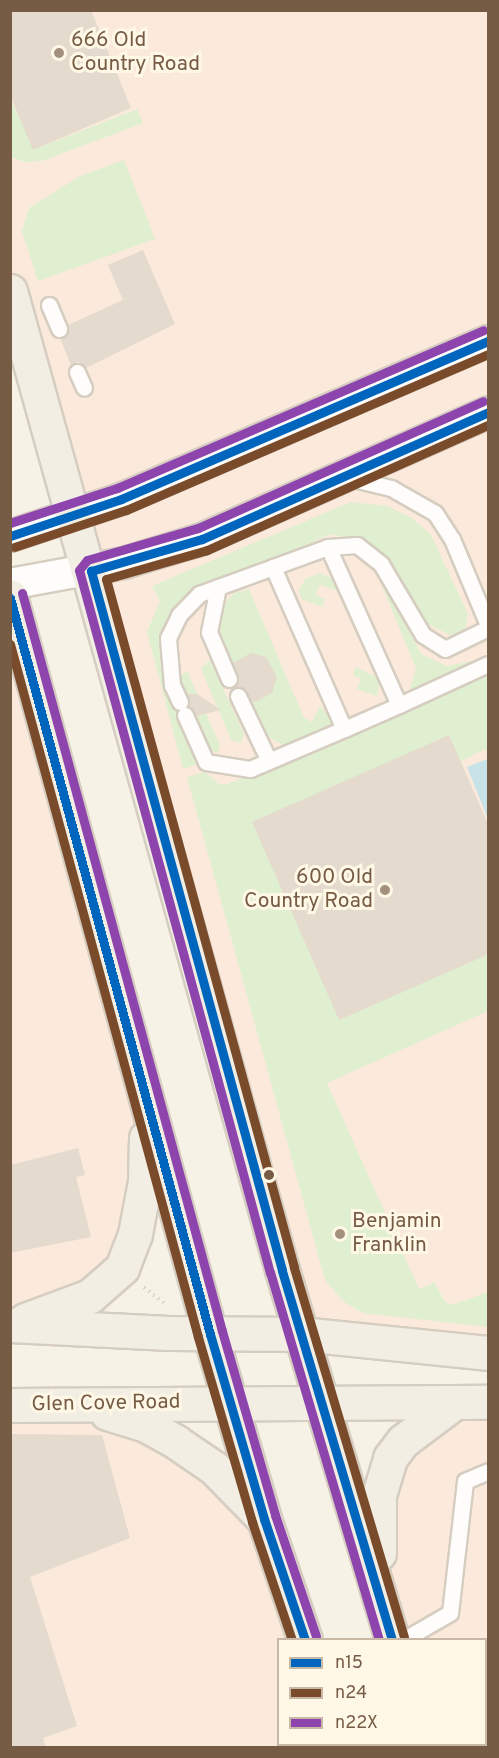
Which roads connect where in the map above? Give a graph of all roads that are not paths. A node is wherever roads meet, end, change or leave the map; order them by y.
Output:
1 (10, 291) edge
2 (49, 305) dead end
3 (59, 329) dead end
4 (489, 341) edge
5 (77, 372) dead end
6 (84, 388) dead end
7 (489, 412) edge
8 (346, 477) junction
9 (75, 515) junction
10 (10, 536) edge
11 (328, 547) junction
12 (273, 567) junction
13 (91, 571) junction
14 (10, 584) edge
15 (218, 587) junction
16 (10, 596) edge
17 (489, 626) edge
18 (489, 664) edge
19 (229, 680) dead end
20 (238, 696) dead end
21 (399, 705) junction
22 (344, 729) junction
23 (269, 761) junction
24 (148, 1106) junction
25 (13, 1324) edge
26 (210, 1334) junction
27 (302, 1334) junction
28 (489, 1353) edge
29 (229, 1402) junction
30 (455, 1402) junction
31 (489, 1402) edge
32 (79, 1404) junction
33 (324, 1404) junction
34 (10, 1405) edge
35 (489, 1471) edge
36 (264, 1519) junction
37 (381, 1603) junction
38 (304, 1638) edge
39 (391, 1638) edge
40 (406, 1638) edge

1 - 9 main road
2 - 3 lane
4 - 9 street
5 - 6 lane
7 - 8 street
8 - 13 street
8 - 17 lane
9 - 10 street
9 - 13 main road
11 - 12 lane
11 - 17 lane
11 - 21 lane
12 - 15 lane
12 - 22 lane
13 - 14 street
13 - 27 main road
15 - 19 lane
15 - 23 lane
16 - 24 main road
18 - 21 lane
20 - 23 lane
21 - 22 lane
22 - 23 lane
24 - 25 main road
24 - 26 main road
25 - 26 main road
26 - 27 main road
26 - 29 main road
27 - 28 main road
27 - 33 main road
29 - 32 main road, Glen Cove Road
29 - 33 main road, Glen Cove Road
29 - 36 main road
30 - 31 main road, Glen Cove Road
30 - 33 main road, Glen Cove Road
30 - 37 main road
32 - 34 main road, Glen Cove Road
32 - 36 main road
33 - 37 main road
35 - 40 lane
36 - 38 main road
37 - 39 main road

